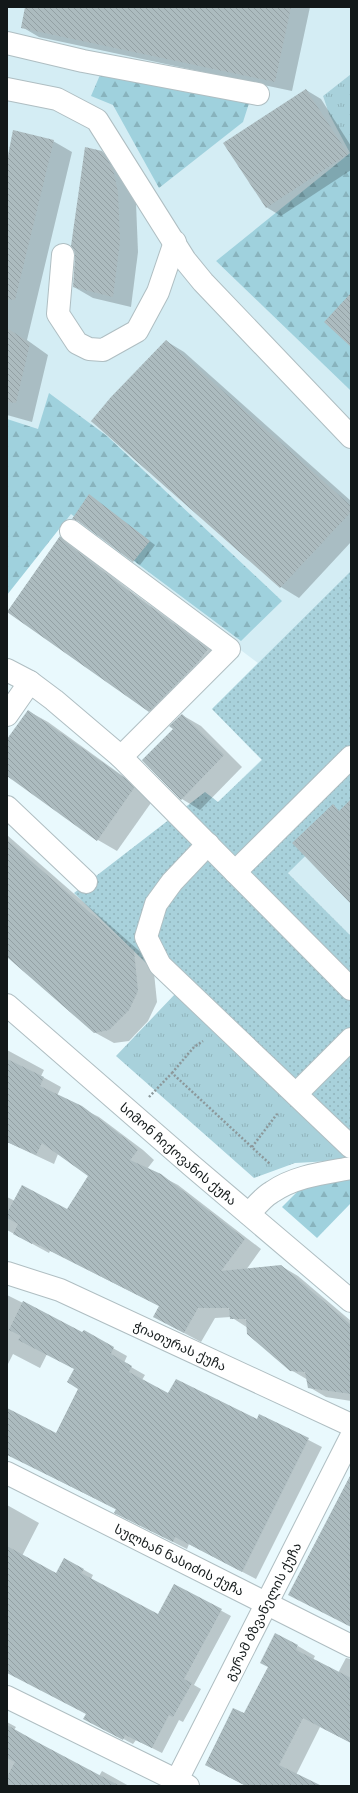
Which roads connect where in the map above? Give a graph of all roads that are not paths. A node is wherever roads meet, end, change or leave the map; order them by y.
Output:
1 (7, 43) edge
2 (7, 89) edge
3 (258, 94) dead end
4 (175, 242) junction
5 (63, 255) dead end
6 (351, 436) edge
7 (71, 531) dead end
8 (7, 670) edge
9 (30, 682) junction
10 (7, 715) edge
11 (121, 757) junction
12 (351, 757) edge
13 (7, 807) edge
14 (208, 844) junction
15 (235, 872) junction
16 (86, 882) dead end
17 (351, 989) edge
18 (7, 1005) edge
19 (351, 1039) edge
20 (296, 1094) junction
21 (351, 1147) edge
22 (351, 1168) edge
23 (249, 1214) junction
24 (7, 1273) edge
25 (351, 1301) edge
26 (351, 1425) edge
27 (351, 1437) edge
28 (344, 1468) edge
29 (7, 1473) edge
30 (266, 1604) junction
31 (351, 1646) edge
32 (7, 1697) edge
33 (180, 1784) edge

1 - 3 street
2 - 4 street
4 - 5 street
4 - 6 street
7 - 11 street
8 - 9 street
9 - 10 street
9 - 11 street
11 - 14 street
12 - 15 street
13 - 16 street
14 - 15 street
14 - 20 street
15 - 17 street
18 - 23 street, სიმონ ჩიქოვანის ქუჩა
19 - 20 street
20 - 21 street
22 - 23 street
23 - 25 street, სიმონ ჩიქოვანის ქუჩა
24 - 26 street, ჭიათურას ქუჩა
27 - 28 street, გურამ ბზვანელის ქუჩა
28 - 30 street, გურამ ბზვანელის ქუჩა
29 - 30 street, სულხან ნასიძის ქუჩა
30 - 31 street, სულხან ნასიძის ქუჩა
30 - 33 street, გურამ ბზვანელის ქუჩა
32 - 33 street

